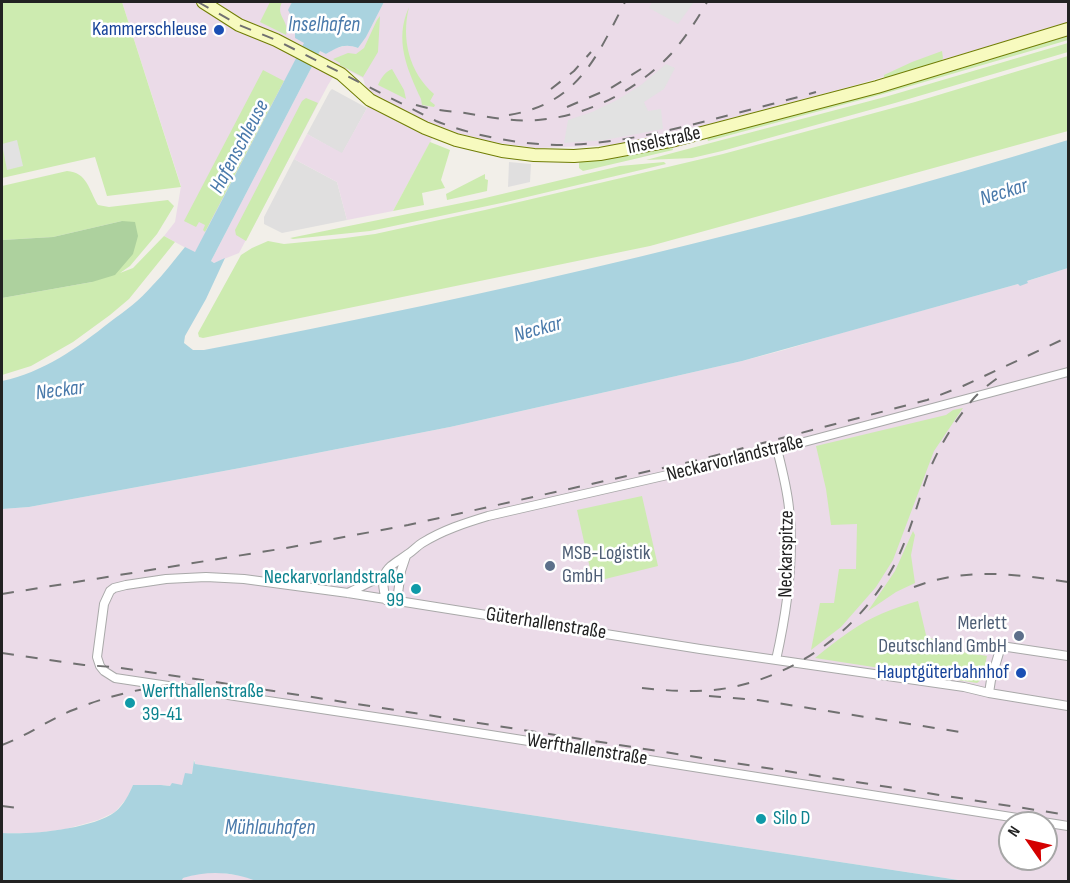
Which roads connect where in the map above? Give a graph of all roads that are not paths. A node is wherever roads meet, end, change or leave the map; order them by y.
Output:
1 (203, 2) edge
2 (1068, 29) edge
3 (1068, 372) edge
4 (777, 449) junction
5 (406, 556) junction
6 (384, 575) junction
7 (348, 594) junction
8 (386, 600) junction
9 (397, 601) junction
10 (1068, 656) edge
11 (776, 660) junction
12 (107, 674) joint
13 (989, 693) junction
14 (1068, 706) edge
15 (1068, 826) edge

1 - 2 street, Inselstraße
3 - 4 street, Neckarvorlandstraße
4 - 5 street, Neckarvorlandstraße
4 - 11 street, Neckarspitze
5 - 6 street, Neckarvorlandstraße
5 - 9 street
6 - 7 street, Neckarvorlandstraße
6 - 8 street
7 - 8 street, Güterhallenstraße
7 - 12 street, Güterhallenstraße
8 - 9 street, Güterhallenstraße
9 - 11 street, Güterhallenstraße
10 - 13 street
11 - 13 street, Güterhallenstraße
12 - 15 street, Werfthallenstraße
13 - 14 street, Güterhallenstraße

